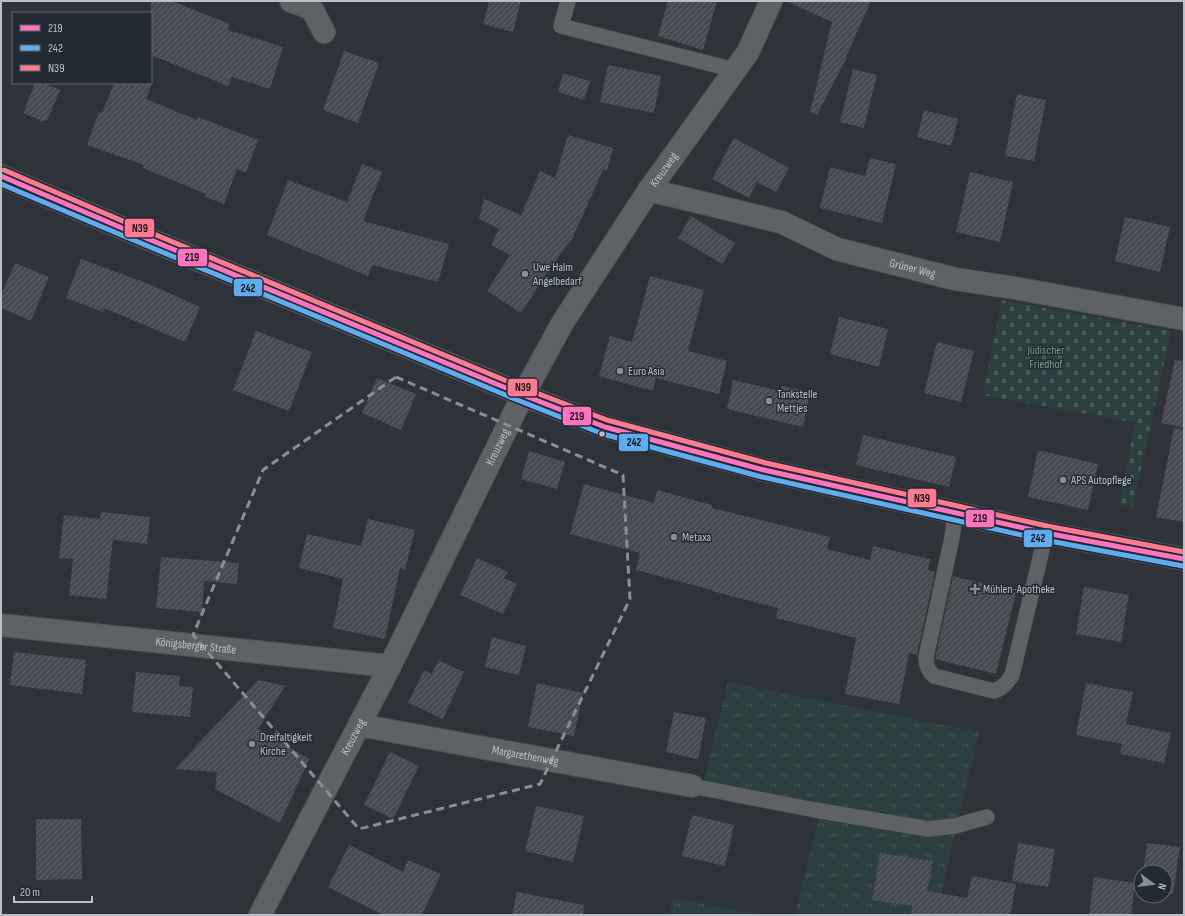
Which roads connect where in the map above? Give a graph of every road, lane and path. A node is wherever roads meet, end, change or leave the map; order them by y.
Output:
1 (291, 1) edge
2 (568, 1) edge
3 (771, 1) edge
4 (324, 32) dead end
5 (735, 70) junction
6 (1, 176) edge
7 (649, 190) junction
8 (1184, 319) edge
9 (523, 395) junction
10 (955, 513) junction
11 (1046, 533) junction
12 (1184, 559) edge
13 (1, 625) edge
14 (390, 666) junction
15 (359, 725) junction
16 (692, 786) joint
17 (987, 817) dead end
18 (260, 915) edge

1 - 4 street
2 - 5 lane
3 - 5 street, Kreuzweg
5 - 7 street, Kreuzweg
6 - 9 street
7 - 8 street, Grüner Weg
7 - 9 street, Kreuzweg
9 - 10 street
9 - 14 street, Kreuzweg
10 - 11 street
10 - 11 lane
11 - 12 street
13 - 14 street, Königsberger Straße
14 - 15 street, Kreuzweg
15 - 16 street, Margarethenweg
15 - 18 street, Kreuzweg
16 - 17 lane

